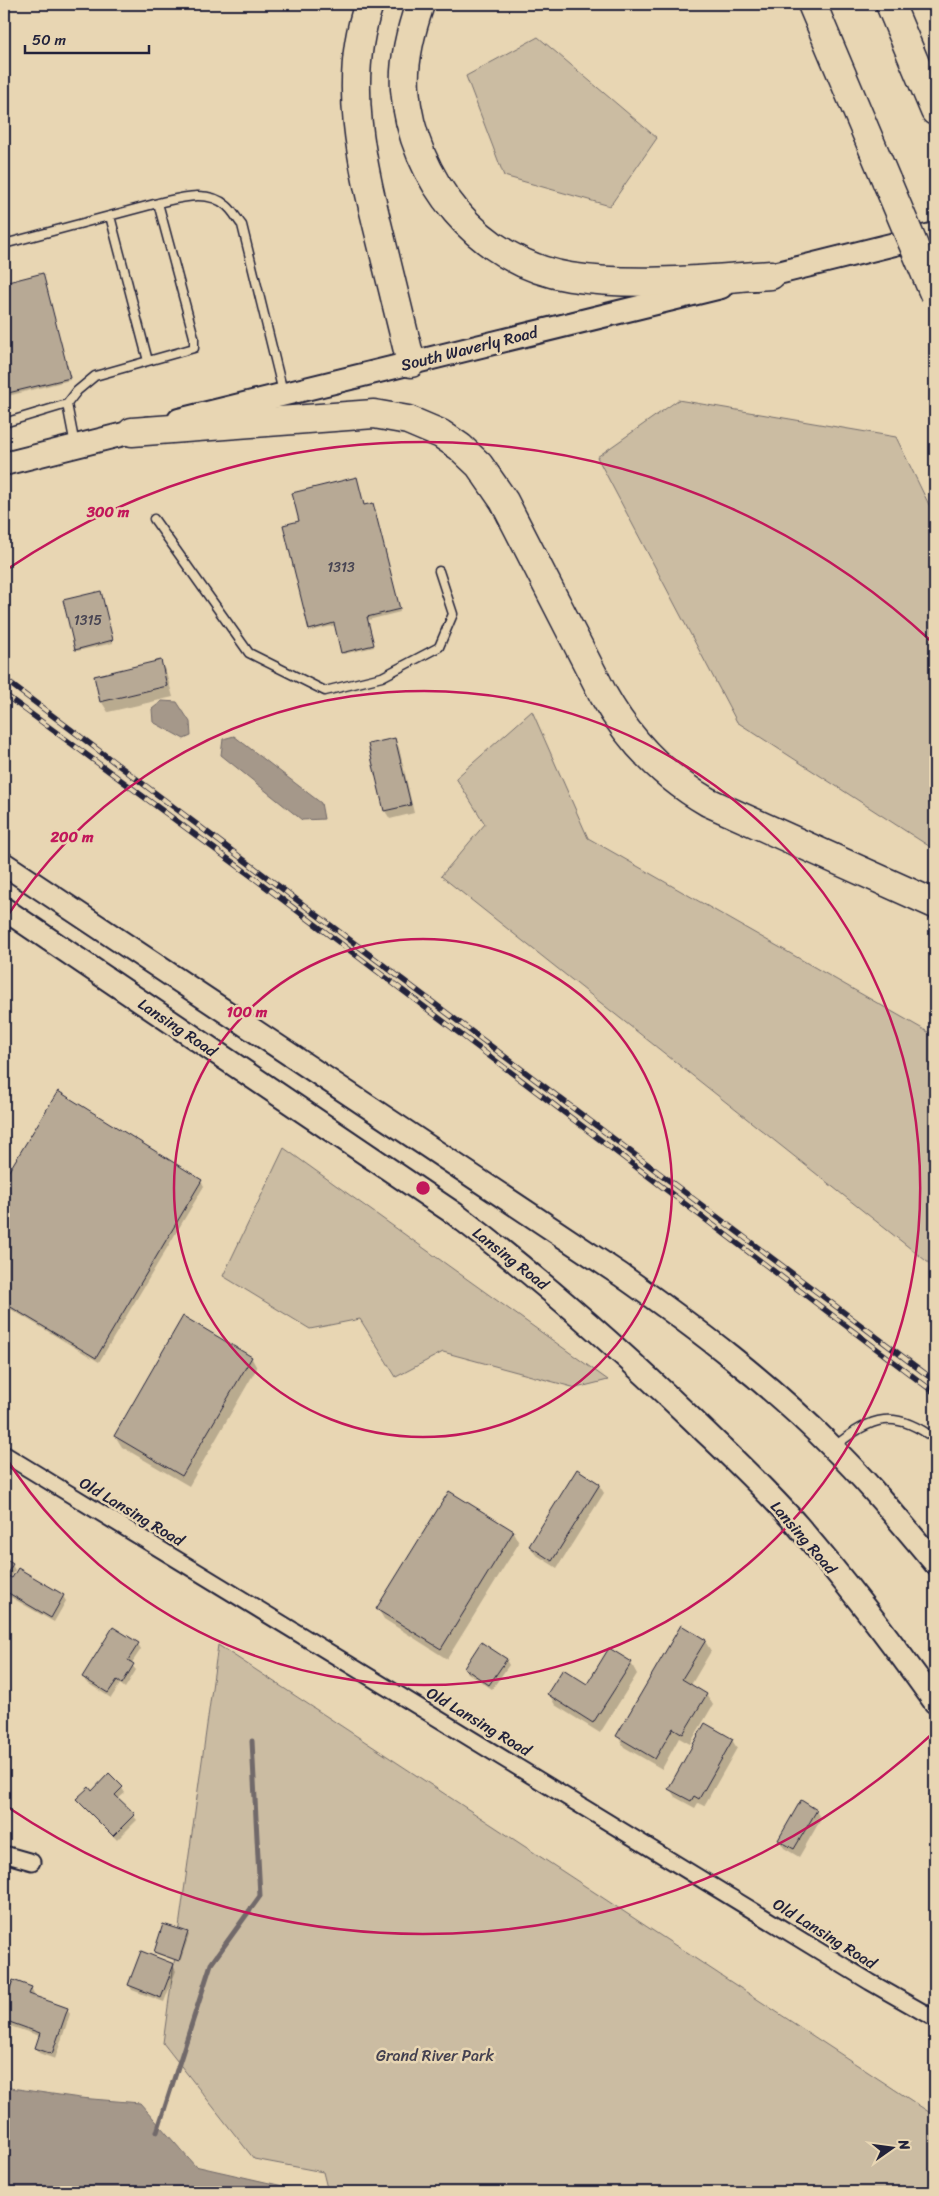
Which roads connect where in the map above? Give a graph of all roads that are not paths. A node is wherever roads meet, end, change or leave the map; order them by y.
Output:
1 (369, 4) edge
2 (420, 4) edge
3 (799, 4) edge
4 (812, 4) edge
5 (890, 4) edge
6 (935, 111) edge
7 (870, 141) junction
8 (158, 203) junction
9 (110, 216) junction
10 (935, 234) edge
11 (4, 244) edge
12 (770, 275) junction
13 (935, 296) edge
14 (148, 360) junction
15 (411, 363) junction
16 (283, 393) junction
17 (68, 404) junction
18 (4, 422) edge
19 (132, 432) junction
20 (75, 447) junction
21 (4, 464) edge
22 (154, 519) dead end
23 (439, 571) dead end
24 (4, 864) edge
25 (935, 904) edge
26 (4, 908) edge
27 (935, 1439) edge
28 (834, 1448) junction
29 (4, 1454) edge
30 (935, 1563) edge
31 (935, 1702) edge
32 (4, 1854) edge
33 (32, 1862) dead end
34 (935, 2019) edge

1 - 15 highway
2 - 12 highway
3 - 7 highway
4 - 7 highway
5 - 6 highway
7 - 13 highway, bridge
8 - 9 lane
8 - 14 lane
8 - 16 lane
9 - 11 lane
9 - 14 lane
10 - 12 main road, South Waverly Road
12 - 15 main road, South Waverly Road
14 - 17 lane
15 - 16 main road, South Waverly Road
16 - 19 main road, South Waverly Road
17 - 18 lane
17 - 20 lane
19 - 20 main road, South Waverly Road
19 - 25 highway
20 - 21 main road, South Waverly Road
22 - 23 lane
24 - 28 main road
26 - 31 main road, Lansing Road
27 - 28 lane
28 - 30 main road
29 - 34 street, Old Lansing Road
32 - 33 street

